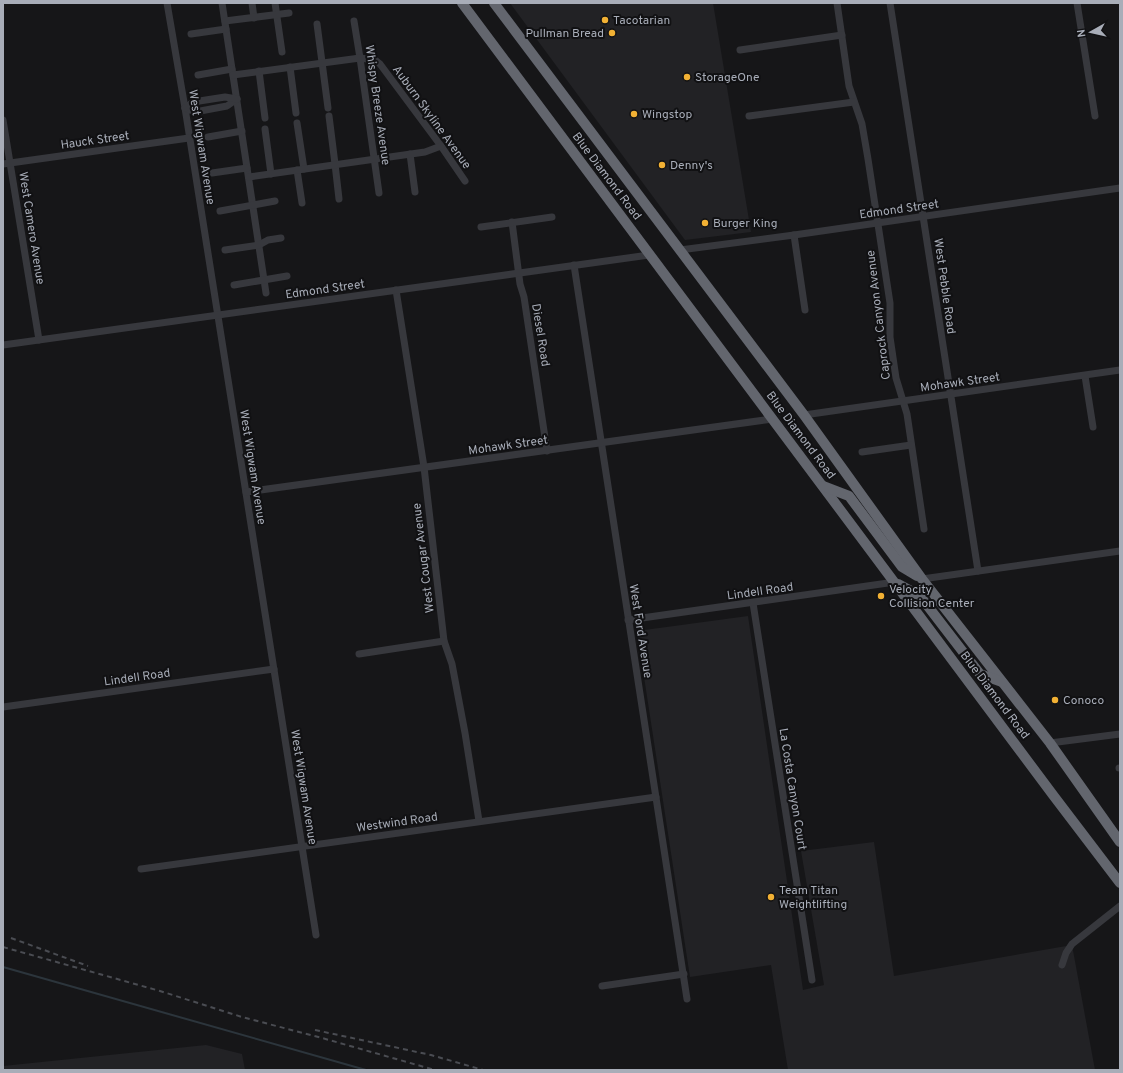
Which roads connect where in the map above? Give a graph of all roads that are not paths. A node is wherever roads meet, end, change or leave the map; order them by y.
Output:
1 (166, 3) edge
2 (222, 3) edge
3 (252, 3) edge
4 (275, 3) edge
5 (462, 3) edge
6 (494, 3) edge
7 (837, 3) edge
8 (890, 3) edge
9 (1077, 3) edge
10 (289, 13) dead end
11 (277, 15) junction
12 (254, 18) junction
13 (354, 21) dead end
14 (317, 24) dead end
15 (225, 25) junction
16 (191, 34) dead end
17 (842, 35) junction
18 (740, 50) dead end
19 (282, 52) dead end
20 (360, 58) junction
21 (322, 63) junction
22 (290, 67) junction
23 (259, 71) junction
24 (232, 72) junction
25 (198, 75) dead end
26 (237, 99) junction
27 (854, 102) junction
28 (185, 108) junction
29 (328, 108) dead end
30 (296, 112) dead end
31 (329, 116) dead end
32 (749, 116) dead end
33 (1094, 116) dead end
34 (265, 118) dead end
35 (3, 120) edge
36 (297, 123) dead end
37 (265, 129) dead end
38 (242, 131) junction
39 (208, 137) dead end
40 (189, 138) junction
41 (441, 146) junction
42 (410, 154) junction
43 (374, 159) junction
44 (7, 163) edge
45 (335, 164) junction
46 (247, 168) junction
47 (300, 169) junction
48 (212, 173) dead end
49 (271, 174) junction
50 (249, 177) junction
51 (465, 181) dead end
52 (1120, 188) edge
53 (415, 192) dead end
54 (379, 193) dead end
55 (339, 199) dead end
56 (275, 201) dead end
57 (302, 203) dead end
58 (253, 205) junction
59 (220, 211) dead end
60 (552, 217) dead end
61 (924, 217) junction
62 (512, 222) junction
63 (878, 223) junction
64 (481, 227) dead end
65 (794, 235) junction
66 (281, 238) dead end
67 (259, 245) junction
68 (225, 250) dead end
69 (680, 250) junction
70 (650, 255) junction
71 (574, 265) junction
72 (520, 273) junction
73 (287, 276) dead end
74 (264, 279) junction
75 (234, 285) dead end
76 (396, 290) junction
77 (266, 293) dead end
78 (805, 310) dead end
79 (218, 315) junction
80 (39, 340) junction
81 (3, 345) edge
82 (1120, 370) edge
83 (1085, 376) junction
84 (950, 395) junction
85 (903, 401) junction
86 (804, 415) junction
87 (772, 419) junction
88 (1093, 427) dead end
89 (601, 442) junction
90 (912, 445) junction
91 (548, 451) junction
92 (862, 452) dead end
93 (424, 467) junction
94 (822, 486) junction
95 (246, 492) junction
96 (924, 529) dead end
97 (1120, 551) edge
98 (978, 571) junction
99 (922, 579) junction
100 (894, 582) junction
101 (753, 603) junction
102 (628, 620) junction
103 (444, 641) junction
104 (359, 654) dead end
105 (274, 669) junction
106 (1002, 682) junction
107 (3, 707) edge
108 (1120, 734) edge
109 (1050, 743) junction
110 (656, 797) junction
111 (479, 821) junction
112 (1120, 842) edge
113 (302, 846) junction
114 (141, 869) dead end
115 (1120, 883) edge
116 (1118, 907) edge
117 (316, 935) dead end
118 (1062, 965) dead end
119 (684, 974) junction
120 (812, 980) dead end
121 (602, 986) dead end
122 (687, 999) dead end

1 - 28 street, West Wigwam Avenue
2 - 15 street
3 - 12 street
4 - 11 street
5 - 70 highway, Blue Diamond Road
6 - 69 highway, Blue Diamond Road
7 - 17 street, Caprock Canyon Avenue
8 - 61 street, West Pebble Road
9 - 33 street
10 - 11 street
11 - 12 street
11 - 19 street
12 - 15 street
13 - 20 street, Whispy Breeze Avenue
14 - 21 street
15 - 16 street
15 - 24 street
17 - 18 street
17 - 27 street, Caprock Canyon Avenue
20 - 21 street
20 - 41 street, Auburn Skyline Avenue
20 - 43 street, Whispy Breeze Avenue
21 - 22 street
21 - 29 street
22 - 23 street
22 - 30 street
23 - 24 street
23 - 34 street
24 - 25 street
24 - 26 street
26 - 28 street
26 - 38 street
27 - 32 street
27 - 63 street, Caprock Canyon Avenue
28 - 40 street, West Wigwam Avenue
31 - 45 street
35 - 44 street, West Camero Avenue
36 - 47 street
37 - 49 street
38 - 39 street
38 - 46 street
40 - 44 street, Hauck Street
40 - 79 street, West Wigwam Avenue
41 - 42 street
41 - 51 street, Auburn Skyline Avenue
42 - 43 street
42 - 53 street
43 - 45 street
43 - 54 street, Whispy Breeze Avenue
44 - 80 street, West Camero Avenue
45 - 47 street
45 - 55 street
46 - 48 street
46 - 50 street
47 - 49 street
47 - 57 street
49 - 50 street
50 - 58 street
52 - 61 street, Edmond Street
56 - 58 street
58 - 59 street
58 - 67 street
60 - 62 street
61 - 63 street, Edmond Street
61 - 84 street, West Pebble Road
62 - 64 street
62 - 72 street, Diesel Road
63 - 65 street, Edmond Street
63 - 85 street, Caprock Canyon Avenue
65 - 69 street, Edmond Street
65 - 78 street
66 - 67 street
67 - 68 street
67 - 74 street
69 - 86 highway, Blue Diamond Road
70 - 71 street, Edmond Street
70 - 87 highway, Blue Diamond Road
71 - 72 street, Edmond Street
71 - 89 street, West Ford Avenue
72 - 76 street, Edmond Street
72 - 91 street, Diesel Road
73 - 74 street
74 - 75 street
74 - 77 street
76 - 79 street, Edmond Street
76 - 93 street, West Cougar Avenue
79 - 80 street, Edmond Street
79 - 95 street, West Wigwam Avenue
80 - 81 street, Edmond Street
82 - 83 street, Mohawk Street
83 - 84 street, Mohawk Street
83 - 88 street
84 - 85 street, Mohawk Street
84 - 98 street, West Pebble Road
85 - 86 street, Mohawk Street
85 - 90 street, Caprock Canyon Avenue
86 - 99 highway, Blue Diamond Road
87 - 89 street, Mohawk Street
87 - 94 highway, Blue Diamond Road
89 - 91 street, Mohawk Street
89 - 102 street, West Ford Avenue
90 - 92 street
90 - 96 street, Caprock Canyon Avenue
91 - 93 street, Mohawk Street
93 - 95 street, Mohawk Street
93 - 103 street, West Cougar Avenue
94 - 99 highway
94 - 100 highway, Blue Diamond Road
95 - 105 street, West Wigwam Avenue
97 - 98 street
98 - 99 street
99 - 106 highway, Blue Diamond Road
100 - 101 street, Lindell Road
100 - 106 highway
100 - 115 highway, Blue Diamond Road
101 - 102 street, Lindell Road
101 - 120 street, La Costa Canyon Court
102 - 110 street, West Ford Avenue
103 - 104 street
103 - 111 street, West Cougar Avenue
105 - 107 street, Lindell Road
105 - 113 street, West Wigwam Avenue
106 - 109 highway, Blue Diamond Road
108 - 109 street
109 - 112 highway, Blue Diamond Road
110 - 111 street, Westwind Road
110 - 119 street, West Ford Avenue
111 - 113 street, Westwind Road
113 - 114 street, Westwind Road
113 - 117 street, West Wigwam Avenue
116 - 118 street
119 - 121 street
119 - 122 street, West Ford Avenue

